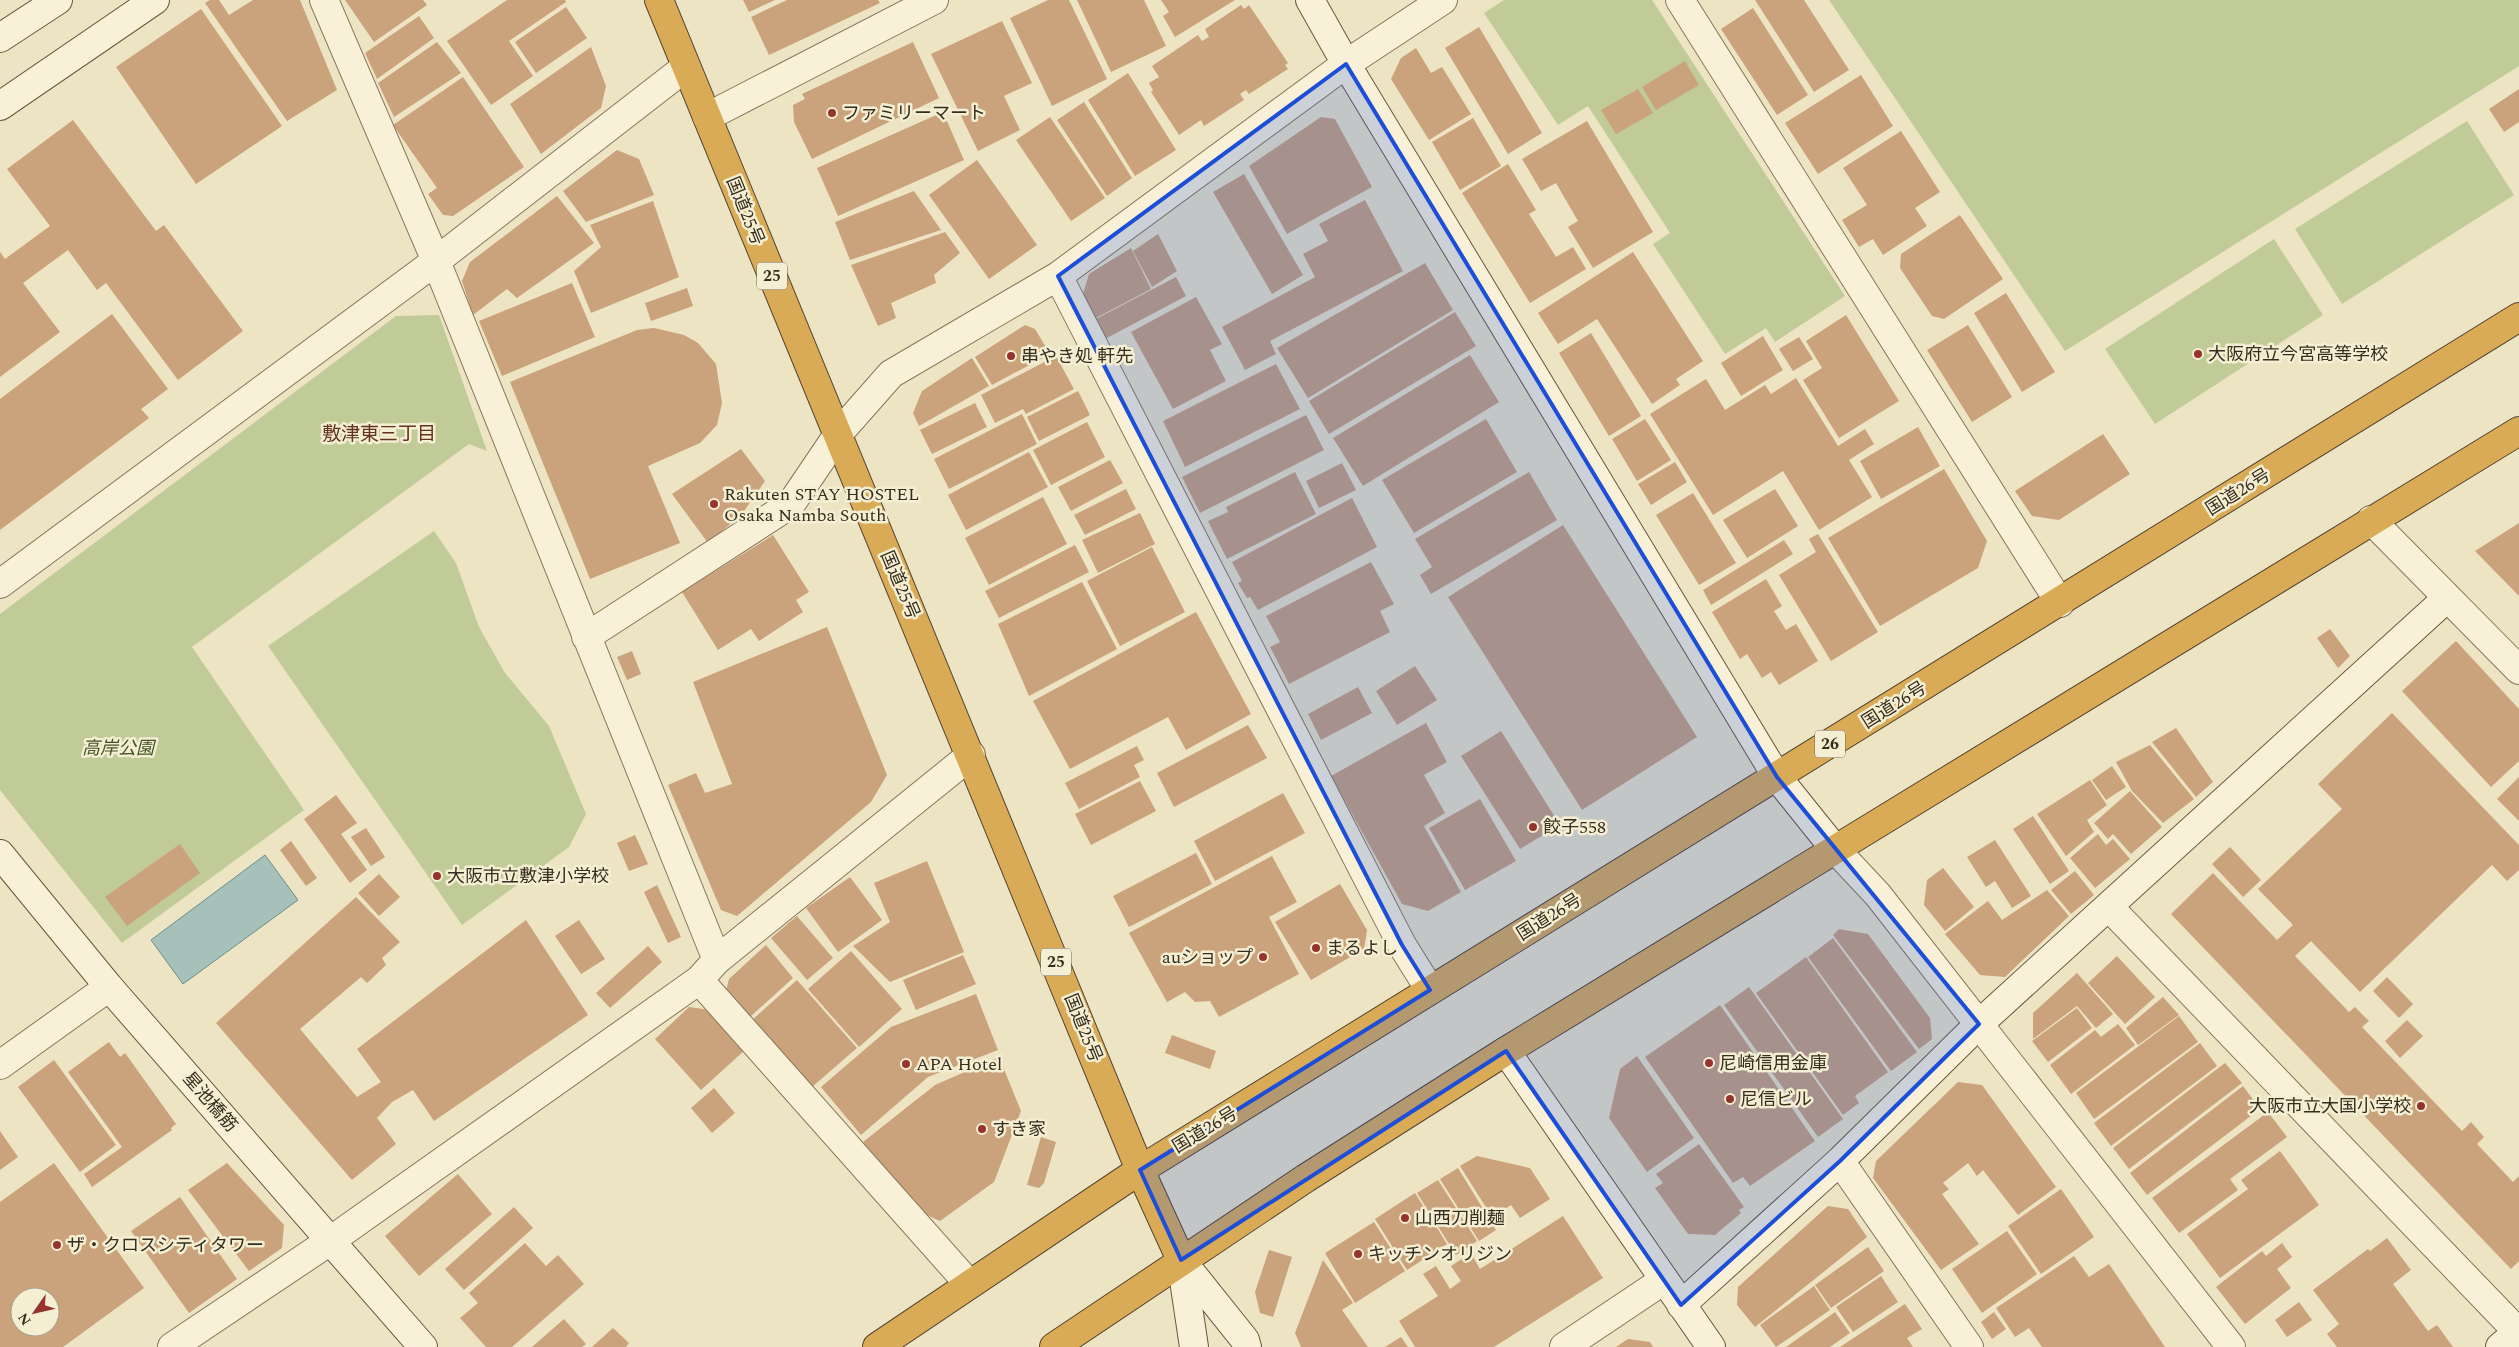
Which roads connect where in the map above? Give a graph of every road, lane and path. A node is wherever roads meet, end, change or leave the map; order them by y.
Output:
1 (58, 0) edge
2 (155, 0) edge
3 (324, 0) edge
4 (659, 0) edge
5 (934, 0) edge
6 (1310, 0) edge
7 (1443, 0) edge
8 (1680, 0) edge
9 (0, 38) edge
10 (1346, 64) junction
11 (686, 67) junction
12 (0, 106) edge
13 (707, 118) junction
14 (436, 261) junction
15 (1058, 276) junction
16 (2519, 317) edge
17 (2519, 431) edge
18 (839, 433) junction
19 (2371, 520) junction
20 (0, 584) edge
21 (2447, 598) junction
22 (2060, 603) junction
23 (586, 638) junction
24 (2519, 670) edge
25 (971, 755) junction
26 (1777, 776) junction
27 (1834, 848) junction
28 (0, 854) edge
29 (2109, 907) junction
30 (708, 970) junction
31 (110, 987) junction
32 (1430, 990) junction
33 (1979, 1024) junction
34 (1506, 1051) junction
35 (0, 1065) edge
36 (1840, 1161) junction
37 (1140, 1170) junction
38 (330, 1241) junction
39 (1181, 1260) junction
40 (1664, 1280) junction
41 (969, 1284) junction
42 (1681, 1305) junction
43 (2514, 1336) edge
44 (172, 1347) edge
45 (423, 1347) edge
46 (877, 1347) edge
47 (1054, 1347) edge
48 (1194, 1347) edge
49 (1247, 1347) edge
50 (1564, 1347) edge
51 (1711, 1347) edge
52 (1969, 1347) edge
53 (2231, 1347) edge

1 - 9 street
2 - 12 street
3 - 14 street
4 - 11 highway, 国道25号 / 25
5 - 13 street
6 - 10 street
7 - 10 street
8 - 22 street
10 - 15 street
10 - 26 street
11 - 13 highway, 国道25号 / 25
11 - 14 street
13 - 18 highway, 国道25号 / 25
14 - 20 street
14 - 23 street
15 - 18 street
15 - 32 street
16 - 22 highway, 国道26号 / 26
17 - 19 highway
18 - 23 street
18 - 25 highway, 国道25号 / 25
19 - 21 street
19 - 27 highway
21 - 24 street
21 - 29 street
22 - 26 highway, 国道26号 / 26
23 - 30 street
25 - 30 street
25 - 37 highway, 国道25号 / 25
26 - 27 street
26 - 32 highway, 国道26号 / 26
27 - 33 street
27 - 34 highway
28 - 31 street, 星池橋筋
29 - 33 street
29 - 43 street
30 - 38 street
30 - 41 street
31 - 35 street
31 - 38 street, 星池橋筋
32 - 37 highway, 国道26号 / 26
33 - 36 street
33 - 53 street
34 - 39 highway
34 - 40 street
36 - 42 street
36 - 52 street
37 - 39 highway, 国道25号 / 25
37 - 41 highway
38 - 44 street
38 - 45 street, 星池橋筋
39 - 47 highway
39 - 48 street
39 - 49 street
40 - 42 street
40 - 50 street
41 - 46 highway
42 - 51 street

